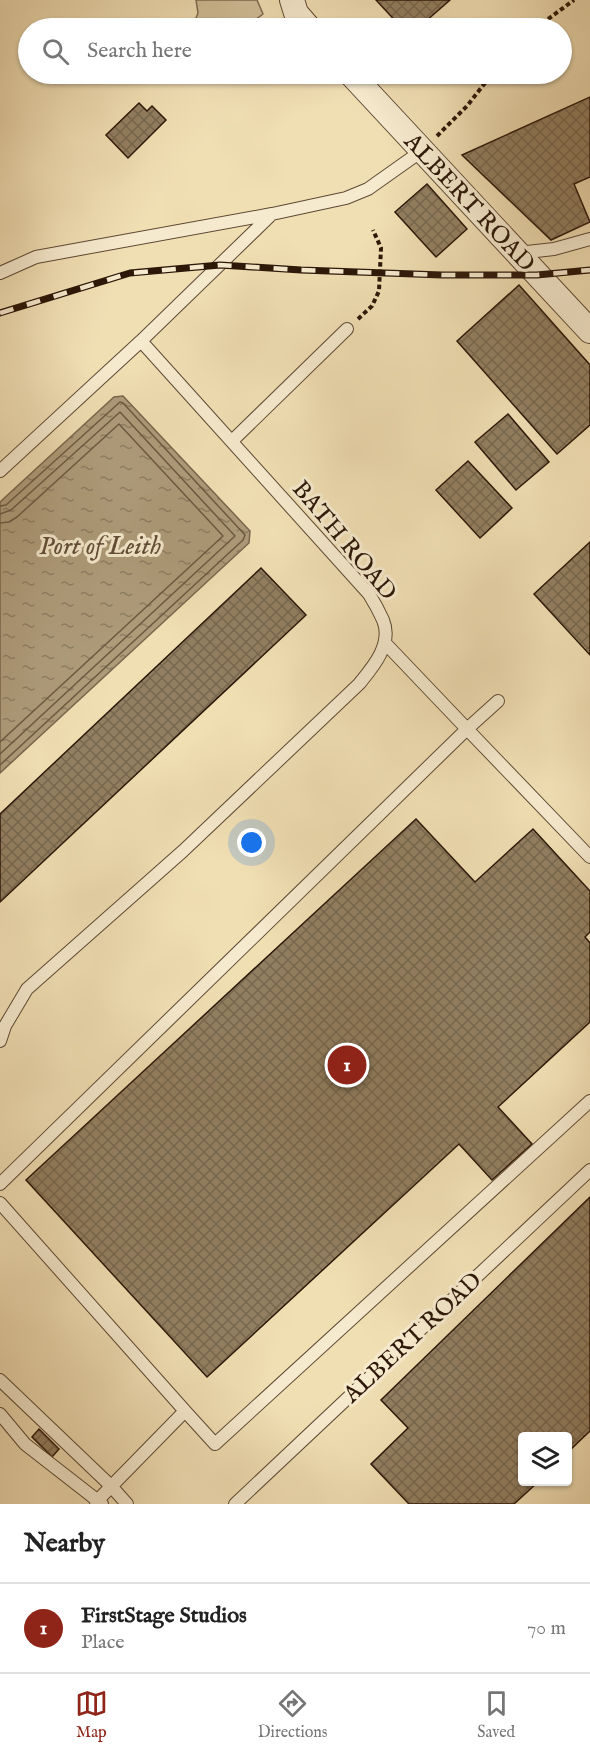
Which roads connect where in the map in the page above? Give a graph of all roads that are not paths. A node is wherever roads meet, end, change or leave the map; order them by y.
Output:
1 (292, 1) edge
2 (300, 18) edge
3 (360, 84) edge
4 (423, 150) junction
5 (272, 214) junction
6 (590, 239) edge
7 (518, 253) junction
8 (0, 273) edge
9 (347, 329) road end
10 (590, 331) edge
11 (141, 341) junction
12 (232, 441) junction
13 (0, 471) edge
14 (385, 643) junction
15 (498, 701) dead end
16 (467, 729) junction
17 (590, 857) edge
18 (0, 1041) edge
19 (590, 1101) edge
20 (590, 1170) edge
21 (0, 1184) edge
22 (0, 1203) edge
23 (0, 1380) edge
24 (185, 1411) junction
25 (0, 1414) edge
26 (111, 1486) junction
27 (99, 1503) edge
28 (127, 1504) edge
29 (235, 1504) edge

1 - 2 street
3 - 4 street, ALBERT ROAD
4 - 5 lane
4 - 7 street, ALBERT ROAD
5 - 8 lane
5 - 11 lane
6 - 7 lane
7 - 10 street, ALBERT ROAD
9 - 12 lane
11 - 12 lane, BATH ROAD
11 - 13 lane
12 - 14 lane, BATH ROAD
14 - 16 lane
14 - 18 lane
15 - 16 lane
16 - 17 lane
16 - 21 lane
19 - 24 lane
20 - 29 lane, ALBERT ROAD
22 - 24 lane
23 - 26 lane
24 - 26 lane
25 - 27 lane
26 - 27 lane
26 - 28 lane

